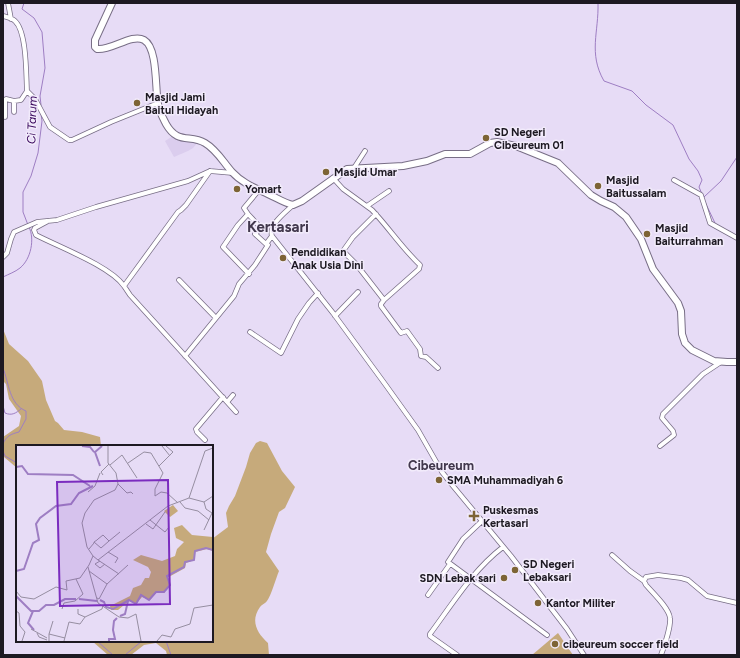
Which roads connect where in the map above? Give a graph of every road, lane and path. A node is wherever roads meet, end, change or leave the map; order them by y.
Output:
1 (8, 3) edge
2 (112, 3) edge
3 (3, 16) edge
4 (11, 19) junction
5 (27, 92) junction
6 (14, 101) junction
7 (158, 103) junction
8 (14, 112) dead end
9 (5, 117) dead end
10 (365, 151) dead end
11 (354, 168) junction
12 (210, 171) junction
13 (233, 173) junction
14 (333, 178) junction
15 (674, 180) dead end
16 (259, 190) junction
17 (389, 191) dead end
18 (293, 205) junction
19 (367, 206) junction
20 (248, 214) junction
21 (376, 214) junction
22 (48, 221) junction
23 (272, 236) junction
24 (737, 238) edge
25 (266, 244) junction
26 (3, 257) edge
27 (249, 274) junction
28 (179, 280) dead end
29 (124, 286) junction
30 (358, 292) dead end
31 (318, 294) junction
32 (384, 300) junction
33 (336, 316) junction
34 (216, 318) junction
35 (250, 332) dead end
36 (185, 356) junction
37 (722, 362) junction
38 (737, 362) edge
39 (438, 368) dead end
40 (233, 395) dead end
41 (223, 397) junction
42 (228, 401) junction
43 (236, 412) dead end
44 (205, 440) dead end
45 (660, 446) dead end
46 (482, 520) junction
47 (503, 547) junction
48 (612, 555) dead end
49 (450, 564) junction
50 (471, 580) junction
51 (644, 581) junction
52 (428, 595) dead end
53 (737, 603) edge
54 (547, 635) dead end
55 (457, 655) edge
56 (584, 655) edge
57 (661, 655) edge

1 - 4 street
2 - 7 main road
3 - 4 street
4 - 5 street
5 - 6 street
5 - 7 street
6 - 8 street
6 - 9 street
7 - 13 main road
10 - 11 street
11 - 14 main road
11 - 37 main road
12 - 13 street
12 - 22 street
12 - 29 street
13 - 16 main road
14 - 18 main road
14 - 19 street
15 - 24 street
16 - 18 main road
16 - 20 street
17 - 19 street
18 - 23 street
19 - 21 street
20 - 25 street
20 - 27 street
21 - 32 street
21 - 32 street
22 - 26 street
22 - 29 street
23 - 25 street
23 - 31 street
25 - 27 street
27 - 34 street
28 - 34 street
29 - 36 street
30 - 33 street
31 - 33 street
31 - 35 street
32 - 39 street
33 - 46 street
34 - 36 street
36 - 41 street
37 - 38 main road
37 - 45 street
40 - 42 street
41 - 42 street
41 - 44 street
42 - 43 street
46 - 47 street
46 - 49 street
47 - 50 street
47 - 56 street
48 - 51 street
49 - 50 street
49 - 52 street
50 - 54 street
50 - 55 street
51 - 53 street
51 - 57 street

